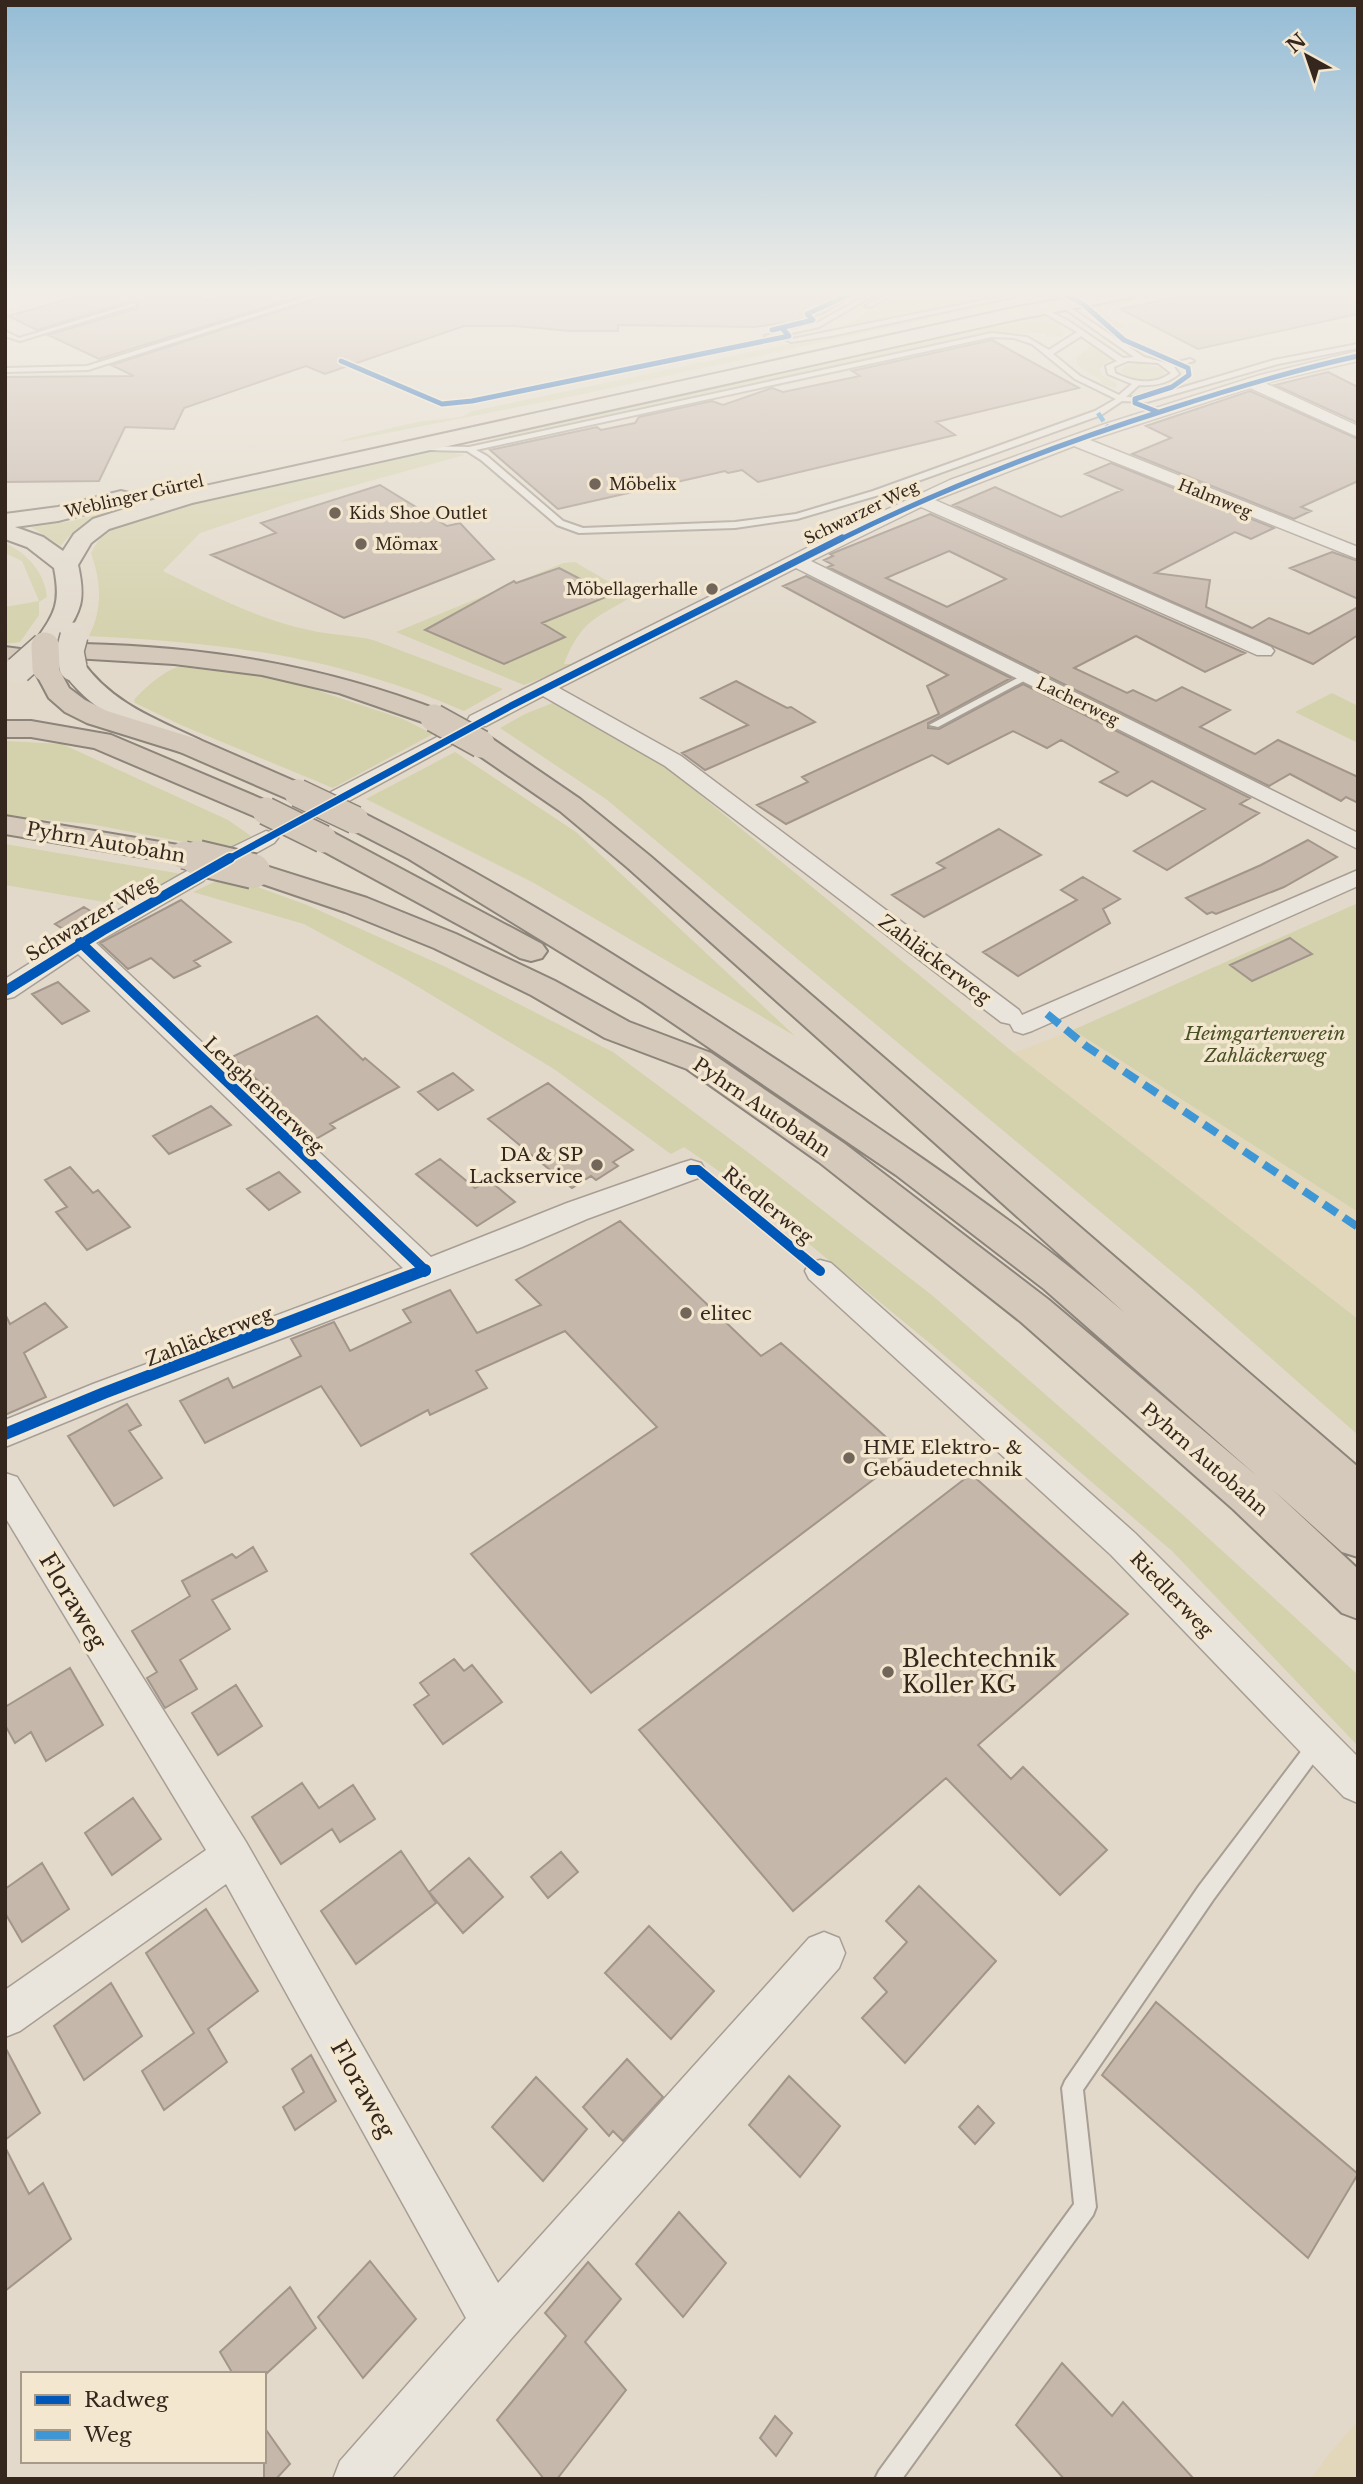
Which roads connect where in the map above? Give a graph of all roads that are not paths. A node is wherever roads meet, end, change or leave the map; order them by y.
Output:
1 (546, 407) edge
2 (574, 407) edge
3 (662, 407) edge
4 (1107, 407) edge
5 (1177, 407) edge
6 (1303, 407) edge
7 (1358, 432) edge
8 (1074, 440) junction
9 (469, 449) junction
10 (381, 453) junction
11 (920, 500) junction
12 (5, 521) edge
13 (5, 531) edge
14 (582, 531) junction
15 (569, 541) dead end
16 (1358, 554) edge
17 (71, 556) junction
18 (797, 561) junction
19 (62, 651) junction
20 (1264, 651) dead end
21 (10, 665) edge
22 (1028, 676) junction
23 (545, 689) junction
24 (934, 725) dead end
25 (5, 729) edge
26 (439, 729) junction
27 (479, 733) junction
28 (347, 808) junction
29 (5, 825) edge
30 (266, 825) junction
31 (1358, 842) edge
32 (246, 862) junction
33 (189, 866) junction
34 (1358, 877) edge
35 (80, 942) junction
36 (5, 990) edge
37 (699, 1061) junction
38 (691, 1170) dead end
39 (426, 1271) junction
40 (820, 1271) dead end
41 (5, 1434) edge
42 (5, 1488) edge
43 (1358, 1494) edge
44 (1358, 1538) edge
45 (1358, 1599) edge
46 (1319, 1742) junction
47 (1358, 1784) edge
48 (232, 1856) junction
49 (824, 1953) dead end
50 (5, 2016) edge
51 (494, 2322) junction
52 (358, 2479) edge
53 (887, 2479) edge

1 - 12 main road, Weblinger Gürtel
2 - 10 main road, Weblinger Gürtel
3 - 9 lane, Weblinger Gürtel
4 - 14 lane
5 - 8 street, Schwarzer Weg
6 - 7 street
8 - 11 street, Schwarzer Weg
8 - 16 street, Halmweg
9 - 10 lane, Weblinger Gürtel
9 - 14 lane
10 - 17 main road, Weblinger Gürtel
11 - 18 street, Schwarzer Weg
11 - 20 street, Schwarzer Weg
13 - 17 main road
14 - 15 lane
17 - 19 main road
18 - 22 street, Lacherweg
18 - 23 street, Schwarzer Weg
19 - 21 main road, bridge
19 - 26 highway
19 - 28 highway, bridge
22 - 24 lane
22 - 31 street, Lacherweg
23 - 27 street, Schwarzer Weg
23 - 34 street, Zahläckerweg
25 - 30 highway
26 - 27 highway, bridge
26 - 28 street
27 - 43 highway
28 - 44 highway
29 - 33 highway, Pyhrn Autobahn
30 - 32 street
30 - 37 highway, bridge
32 - 33 highway, Pyhrn Autobahn, bridge
32 - 37 highway, Pyhrn Autobahn
33 - 35 street, Schwarzer Weg
35 - 36 street, Schwarzer Weg
35 - 39 street, Lengheimerweg
37 - 45 highway, Pyhrn Autobahn
38 - 39 street, Zahläckerweg
39 - 41 street, Zahläckerweg
40 - 46 street, Riedlerweg
42 - 48 street, Floraweg
46 - 47 street, Riedlerweg
46 - 53 lane
48 - 50 street
48 - 51 street, Floraweg
49 - 51 street
51 - 52 street

